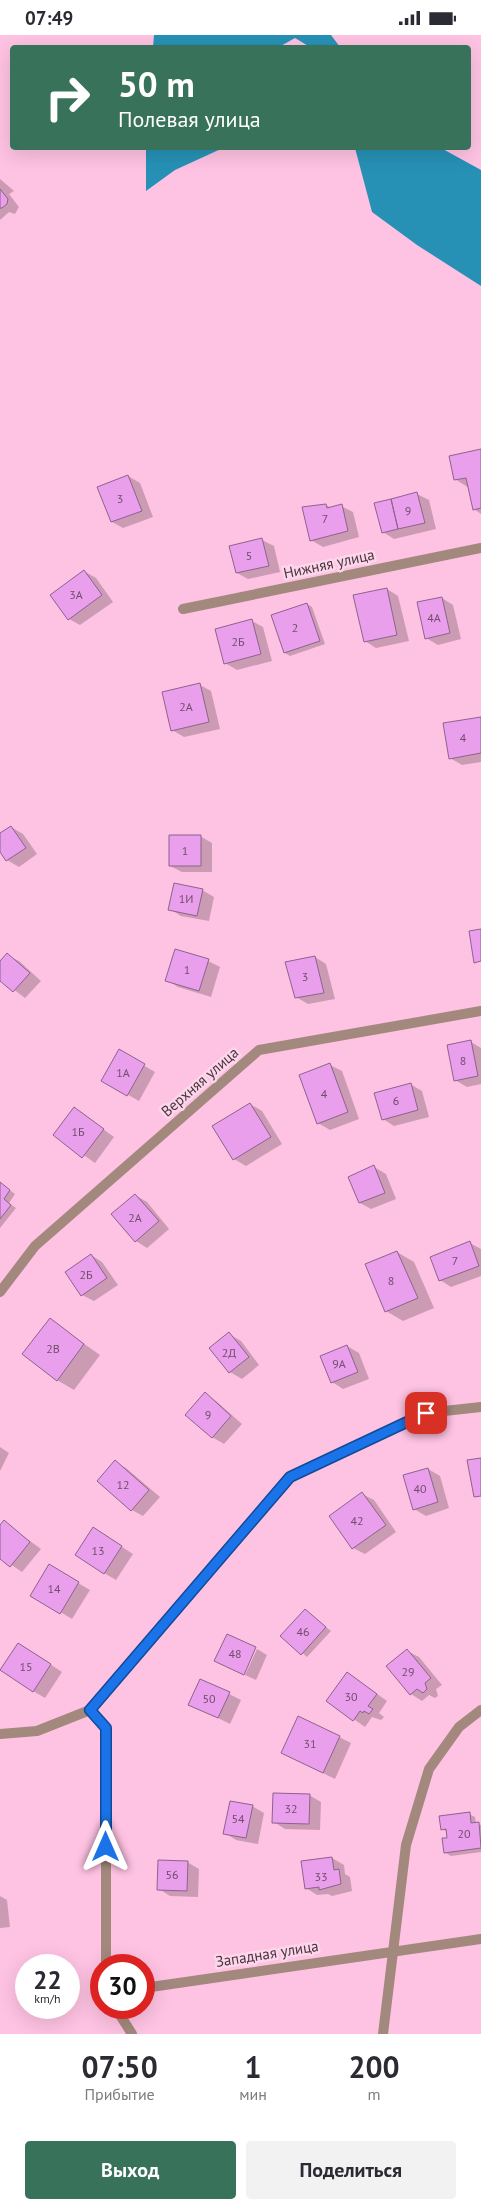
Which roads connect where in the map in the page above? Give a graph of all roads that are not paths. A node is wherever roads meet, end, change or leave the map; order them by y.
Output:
1 (481, 548) edge
2 (183, 609) dead end
3 (481, 1011) edge
4 (0, 1292) edge
5 (481, 1407) edge
6 (90, 1710) junction
7 (481, 1710) edge
8 (0, 1734) edge
9 (481, 1939) edge
10 (394, 1950) junction
11 (106, 1954) edge
12 (155, 1986) edge
13 (123, 2019) edge
14 (132, 2034) edge
15 (384, 2034) edge

1 - 2 street, Нижняя улица
3 - 4 street, Верхняя улица
5 - 6 street
6 - 8 street
6 - 11 street
7 - 10 street
9 - 10 street, Западная улица
10 - 12 street, Западная улица
10 - 15 street
13 - 14 street

